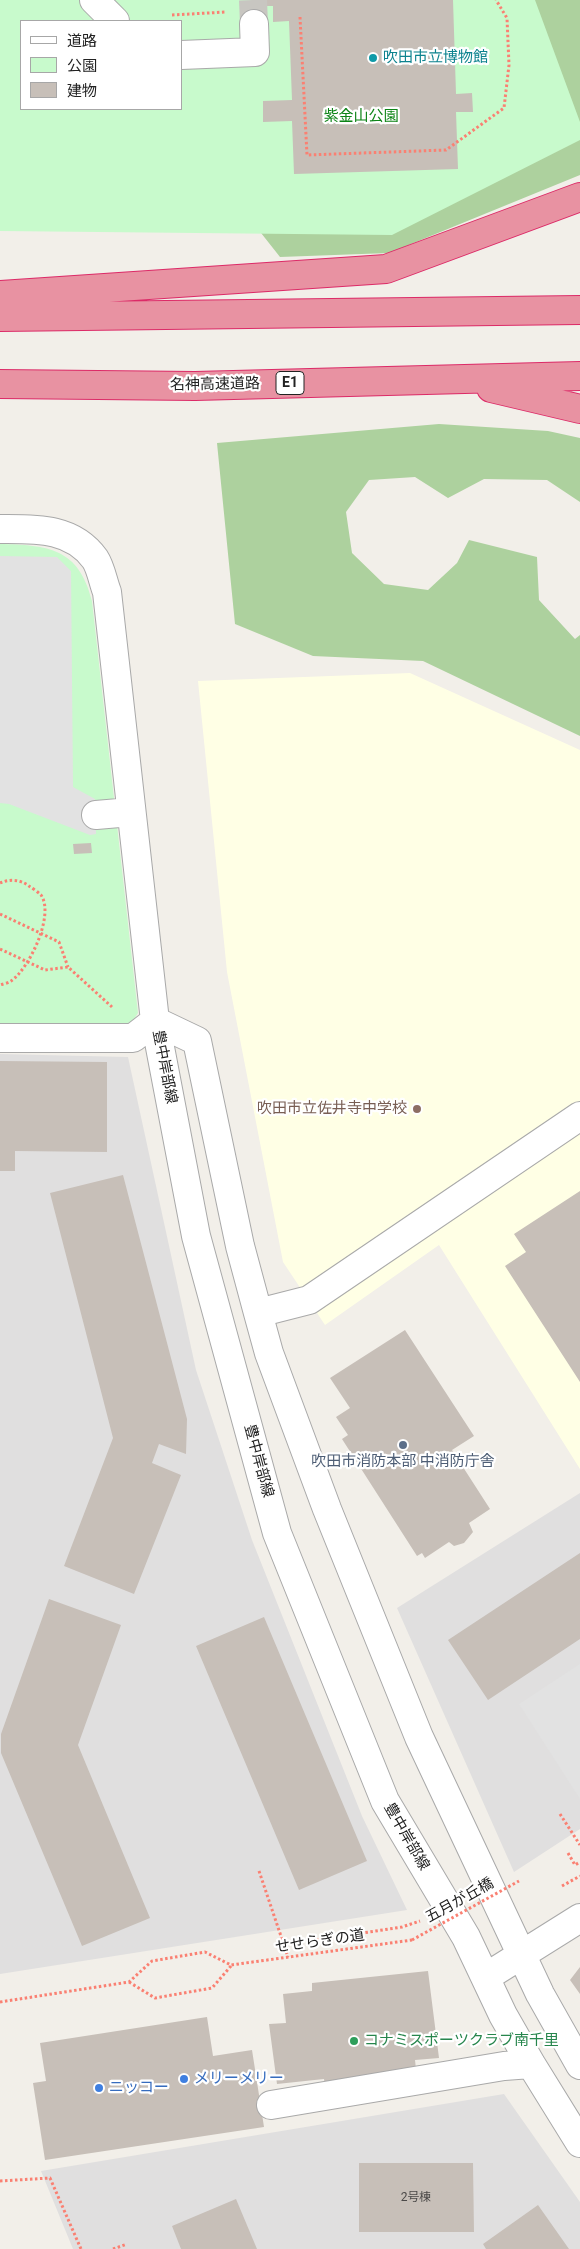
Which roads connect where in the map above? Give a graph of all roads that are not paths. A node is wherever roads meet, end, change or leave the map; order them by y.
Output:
1 (94, 0) edge
2 (245, 18) tunnel mouth
3 (113, 20) edge
4 (182, 54) edge
5 (580, 197) edge
6 (0, 295) edge
7 (580, 310) edge
8 (0, 317) edge
9 (580, 376) edge
10 (451, 379) junction
11 (0, 384) edge
12 (580, 409) edge
13 (0, 529) edge
14 (131, 812) junction
15 (96, 816) dead end
16 (155, 1021) junction
17 (0, 1038) edge
18 (580, 1116) edge
19 (258, 1313) junction
20 (580, 1918) edge
21 (523, 1956) junction
22 (486, 1977) junction
23 (575, 2047) edge
24 (531, 2064) junction
25 (271, 2105) dead end
26 (580, 2143) edge

1 - 3 street
2 - 4 street
5 - 6 highway
7 - 8 highway
9 - 10 highway, 名神高速道路 / E1
10 - 11 highway, 名神高速道路 / E1
10 - 12 highway
13 - 14 street
14 - 15 street
14 - 16 street
16 - 17 street
16 - 19 street, 豊中岸部線
16 - 22 street, 豊中岸部線
18 - 19 street
19 - 21 street, 豊中岸部線
20 - 21 street
21 - 22 street
21 - 23 street, 豊中岸部線
22 - 24 street, 豊中岸部線
24 - 25 street
24 - 26 street, 豊中岸部線

